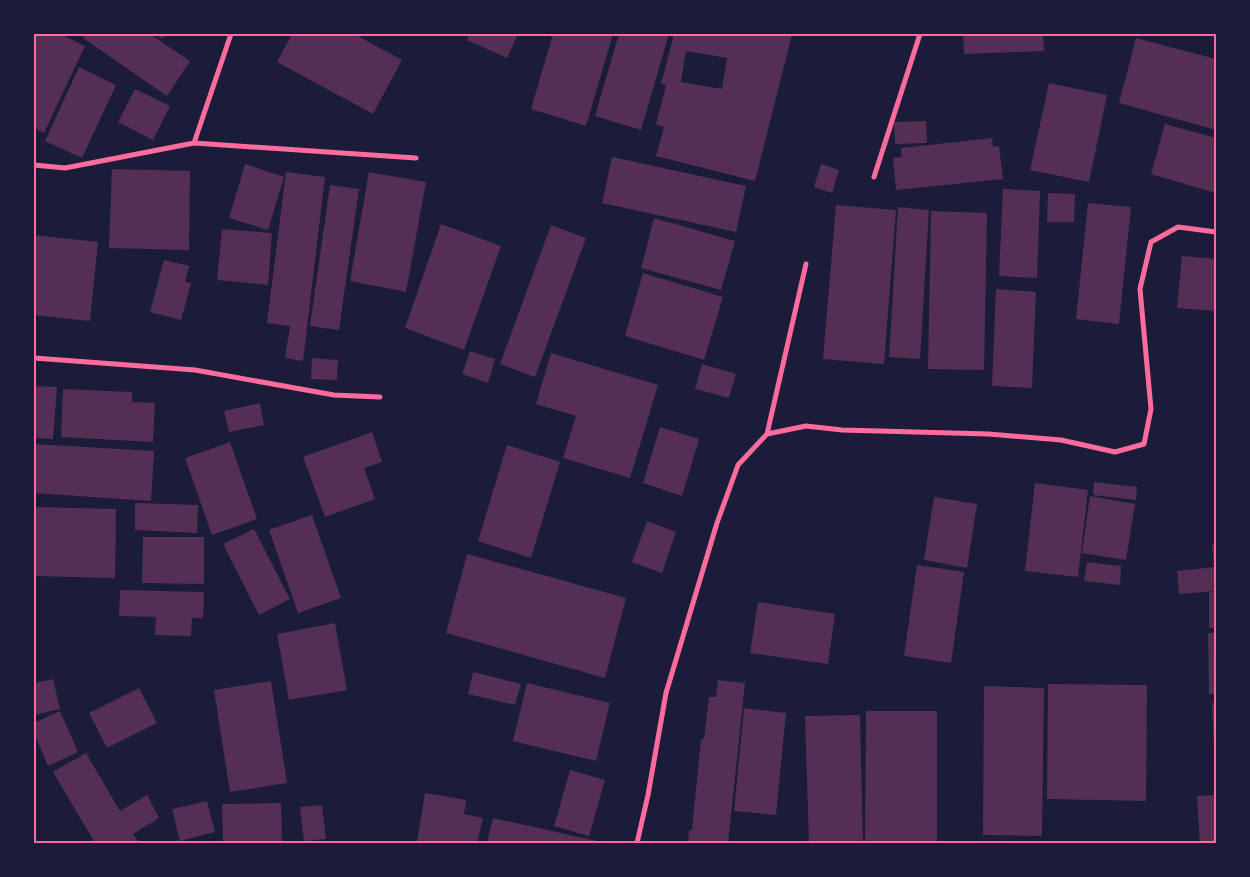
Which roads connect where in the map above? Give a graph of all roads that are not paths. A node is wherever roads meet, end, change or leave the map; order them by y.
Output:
1 (231, 34) edge
2 (920, 34) edge
3 (194, 144) junction
4 (416, 158) dead end
5 (34, 165) edge
6 (874, 177) dead end
7 (1216, 232) edge
8 (806, 264) dead end
9 (34, 358) edge
10 (380, 397) dead end
11 (767, 434) junction
12 (637, 843) edge

1 - 3 street
2 - 6 street
3 - 4 street
3 - 5 street
7 - 11 street
8 - 11 street
9 - 10 street
11 - 12 street

